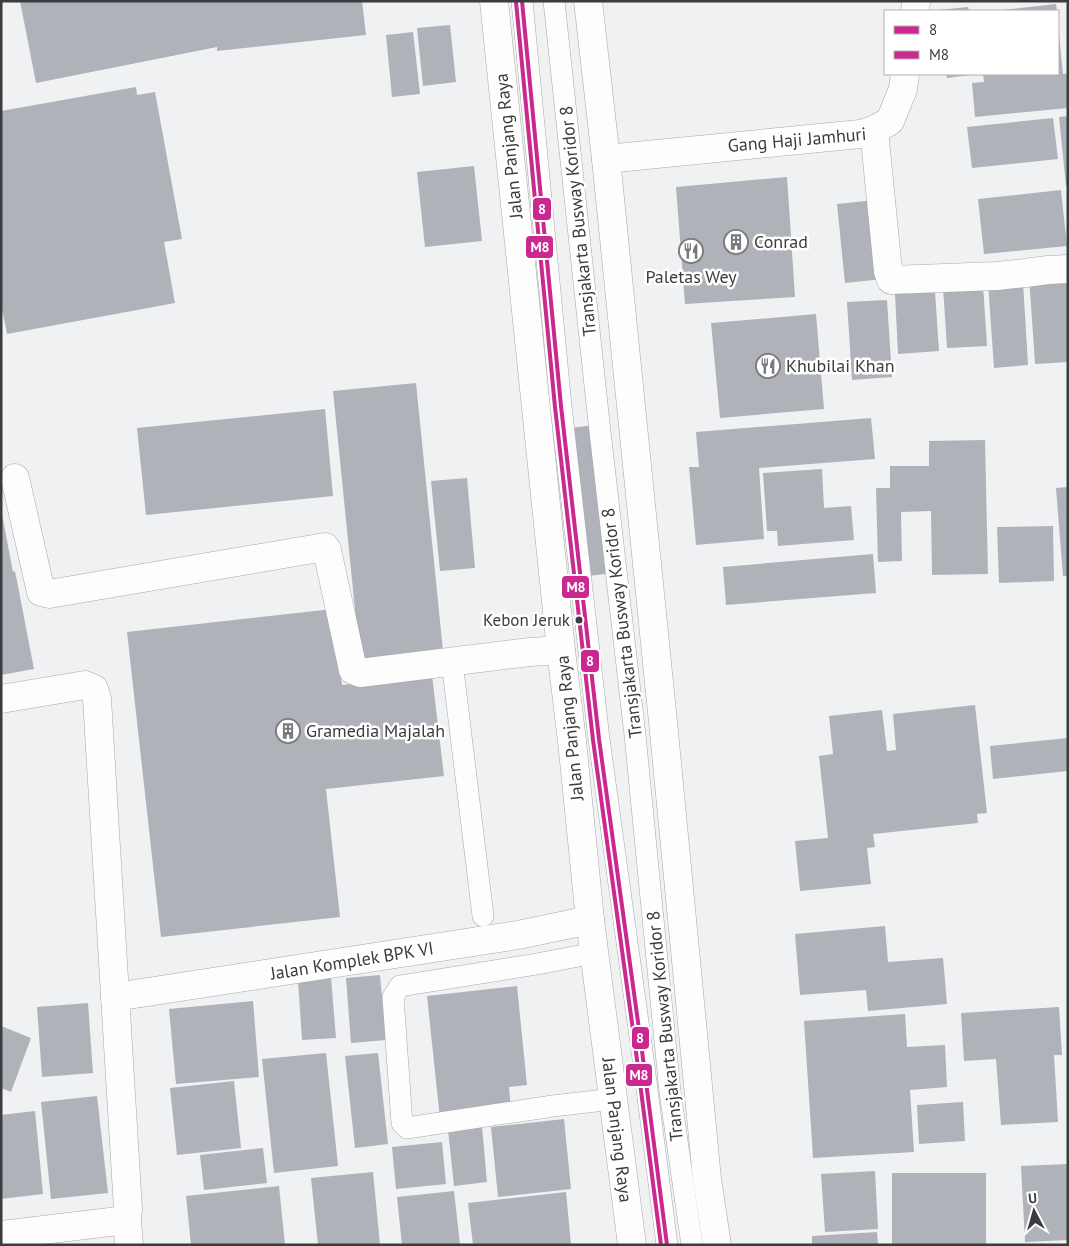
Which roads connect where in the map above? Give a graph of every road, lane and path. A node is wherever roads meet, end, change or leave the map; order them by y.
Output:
1 (494, 1) edge
2 (522, 1) edge
3 (554, 1) edge
4 (588, 1) edge
5 (905, 75) edge
6 (874, 130) junction
7 (606, 159) junction
8 (1068, 269) edge
9 (15, 478) dead end
10 (561, 650) junction
11 (452, 662) junction
12 (1, 699) edge
13 (483, 916) dead end
14 (590, 920) junction
15 (594, 953) junction
16 (114, 997) junction
17 (613, 1099) junction
18 (128, 1232) edge
19 (1, 1234) edge
20 (632, 1245) edge
21 (667, 1245) edge
22 (692, 1245) edge
23 (717, 1245) edge

1 - 10 street, Jalan Panjang Raya
2 - 21 lane, Transjakarta Busway Koridor 8
3 - 22 lane, Transjakarta Busway Koridor 8
4 - 7 street
5 - 6 street
6 - 7 street, Gang Haji Jamhuri
6 - 8 street, Gang Haji Jamhuri
7 - 23 street
9 - 11 street
10 - 11 street
10 - 14 street, Jalan Panjang Raya
11 - 13 lane
12 - 16 street
14 - 15 street, Jalan Panjang Raya
14 - 16 street, Jalan Komplek BPK VI
15 - 17 street, Jalan Panjang Raya
15 - 17 lane
16 - 18 street
17 - 20 street, Jalan Panjang Raya
18 - 19 street

